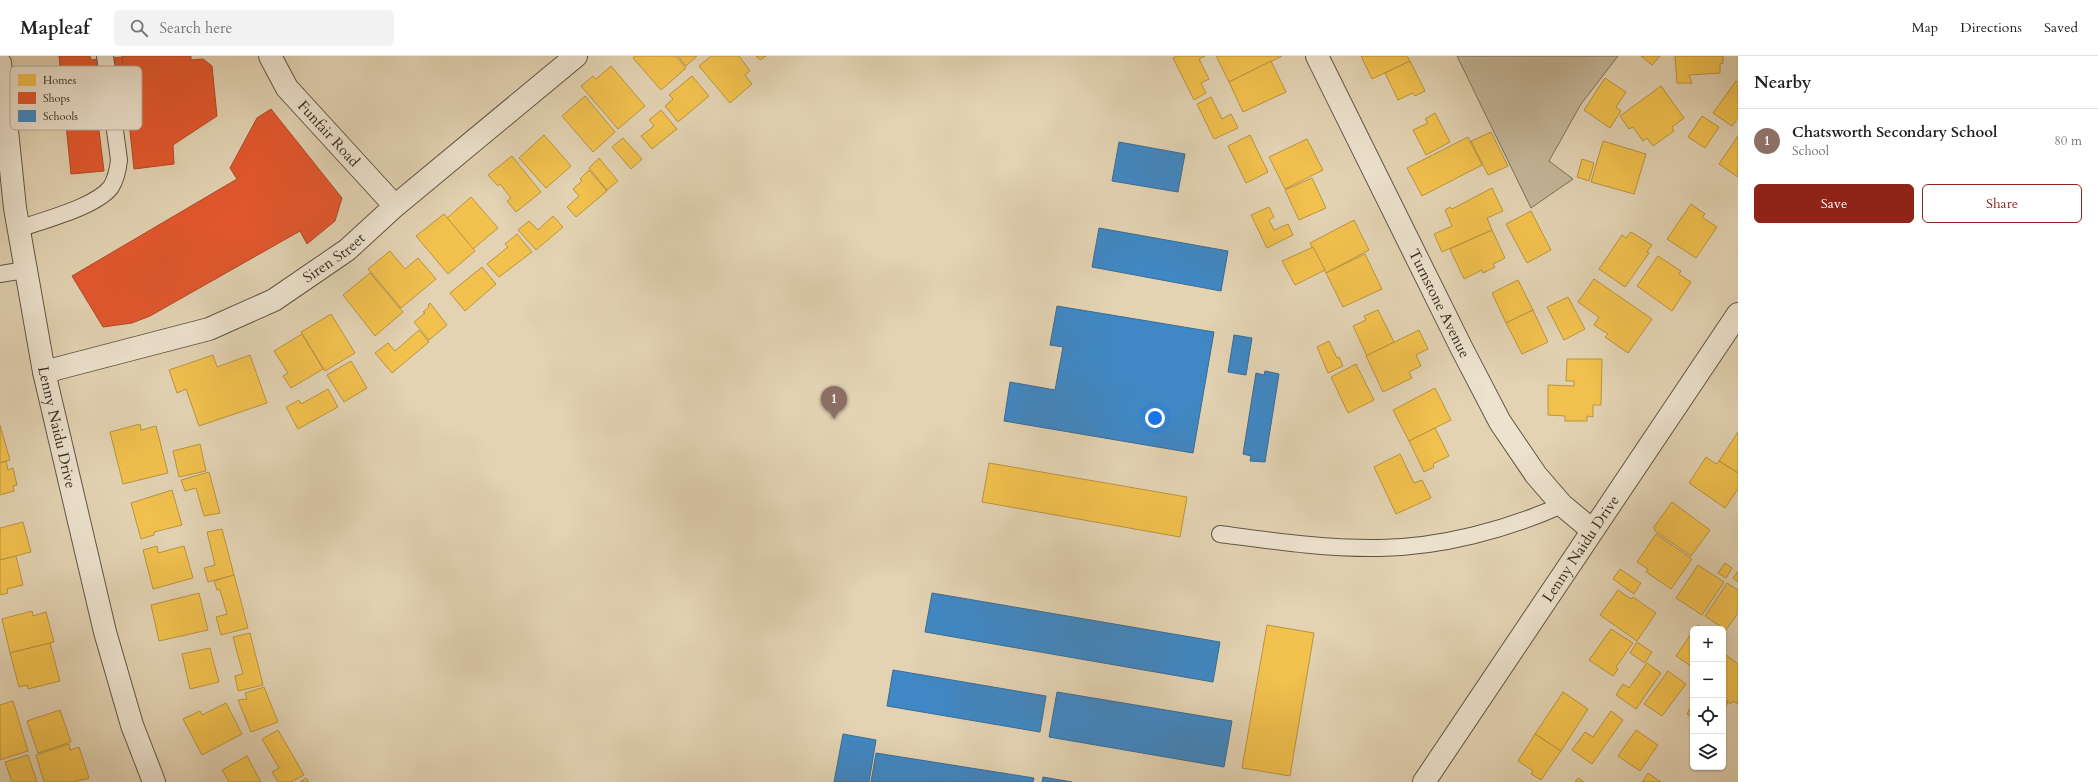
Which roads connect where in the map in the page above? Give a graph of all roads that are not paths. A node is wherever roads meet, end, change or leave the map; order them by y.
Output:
1 (105, 56) edge
2 (270, 56) edge
3 (576, 56) edge
4 (1317, 56) edge
5 (0, 63) edge
6 (106, 66) edge
7 (115, 130) edge
8 (395, 206) junction
9 (19, 229) junction
10 (25, 270) junction
11 (0, 274) edge
12 (1738, 314) edge
13 (44, 372) junction
14 (1562, 505) junction
15 (1592, 530) junction
16 (1220, 534) dead end
17 (154, 782) edge
18 (1424, 782) edge

1 - 6 lane
2 - 8 street, Funfair Road
3 - 8 street, Siren Street
4 - 14 street, Turnstone Avenue
5 - 9 street, Lenny Naidu Drive
7 - 9 lane
8 - 13 street, Siren Street
9 - 10 street, Lenny Naidu Drive
10 - 11 lane
10 - 13 street, Lenny Naidu Drive
12 - 15 street, Lenny Naidu Drive
13 - 17 street, Lenny Naidu Drive
14 - 15 street, Turnstone Avenue
14 - 16 lane
15 - 18 street, Lenny Naidu Drive

